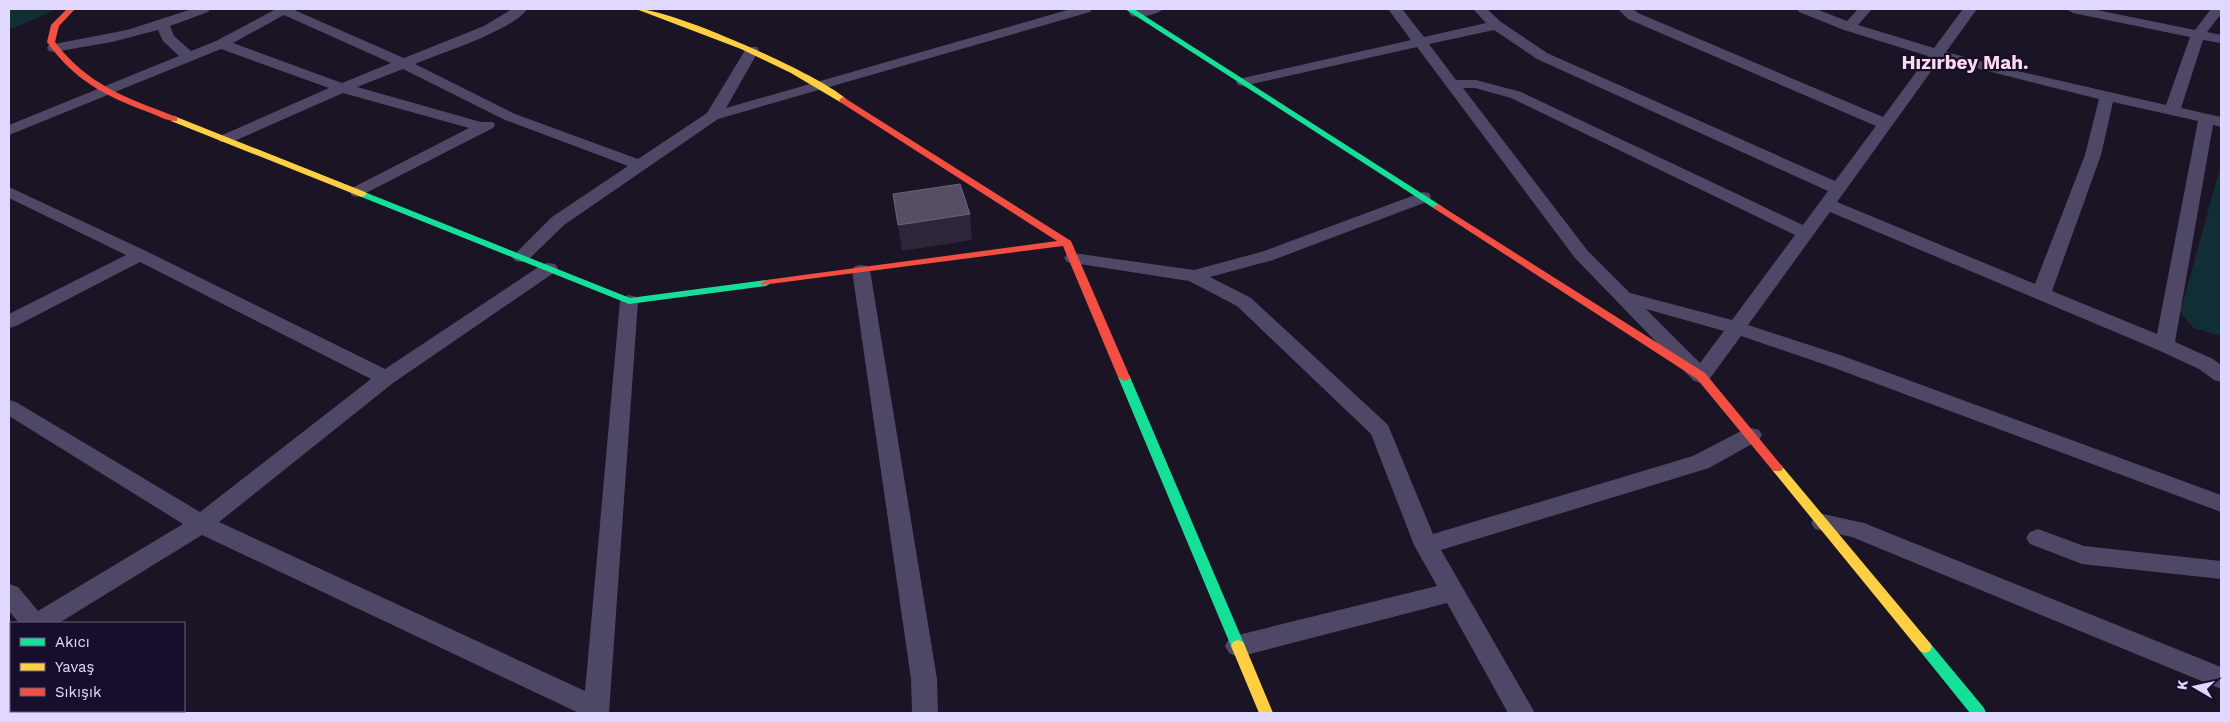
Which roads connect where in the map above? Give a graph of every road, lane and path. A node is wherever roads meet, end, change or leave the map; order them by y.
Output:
1 (71, 9) edge
2 (204, 9) edge
3 (283, 9) edge
4 (520, 9) edge
5 (640, 9) edge
6 (1085, 9) edge
7 (1156, 9) edge
8 (1395, 9) edge
9 (1411, 9) edge
10 (1480, 9) edge
11 (1625, 9) edge
12 (1804, 9) edge
13 (1866, 9) edge
14 (1970, 9) edge
15 (2073, 9) edge
16 (2218, 9) edge
17 (1132, 11) edge
18 (163, 25) junction
19 (1496, 25) junction
20 (1849, 27) junction
21 (2198, 34) junction
22 (2221, 39) edge
23 (1427, 40) junction
24 (222, 44) junction
25 (54, 48) junction
26 (752, 50) junction
27 (1936, 55) junction
28 (189, 57) junction
29 (403, 63) junction
30 (1243, 82) junction
31 (820, 85) junction
32 (342, 88) junction
33 (1459, 90) junction
34 (103, 91) junction
35 (2107, 95) junction
36 (2172, 111) junction
37 (713, 116) junction
38 (510, 117) junction
39 (2213, 120) edge
40 (1886, 124) junction
41 (482, 127) junction
42 (9, 130) edge
43 (226, 139) junction
44 (639, 165) junction
45 (9, 192) edge
46 (358, 192) junction
47 (1423, 197) junction
48 (1832, 197) junction
49 (1806, 233) junction
50 (1070, 250) junction
51 (140, 255) junction
52 (521, 257) junction
53 (549, 268) junction
54 (861, 270) junction
55 (1194, 276) junction
56 (2041, 294) junction
57 (1622, 296) junction
58 (629, 301) junction
59 (9, 322) edge
60 (1737, 328) junction
61 (2165, 345) junction
62 (2216, 367) edge
63 (1702, 376) junction
64 (386, 378) junction
65 (9, 407) edge
66 (1751, 435) junction
67 (2221, 504) edge
68 (1823, 523) junction
69 (200, 524) junction
70 (2038, 538) dead end
71 (1426, 545) junction
72 (2221, 570) edge
73 (1453, 592) junction
74 (9, 594) edge
75 (32, 622) edge
76 (41, 622) edge
77 (1238, 646) junction
78 (2221, 678) edge
79 (597, 711) edge
80 (925, 713) edge
81 (1266, 713) edge
82 (1522, 713) edge
83 (1979, 713) edge

1 - 25 street
2 - 18 street
3 - 24 street
3 - 29 street
4 - 29 street
5 - 26 street
6 - 31 street
7 - 17 street
8 - 23 street
9 - 23 street
10 - 19 street
11 - 40 street
12 - 20 street
13 - 20 street
14 - 27 street
15 - 21 street
16 - 21 street
17 - 30 street
18 - 25 street
18 - 28 street
19 - 23 street
19 - 48 street
20 - 27 street
21 - 22 street
21 - 36 street
23 - 30 street
23 - 33 street
24 - 28 street
24 - 32 street
25 - 34 street
26 - 31 street
26 - 37 street
27 - 35 street
27 - 40 street
28 - 34 street
29 - 32 street
29 - 38 street
30 - 47 street
31 - 37 street
31 - 50 street
32 - 41 street
32 - 43 street
33 - 49 street
33 - 57 street
34 - 42 street
34 - 43 street
35 - 36 street
35 - 56 street
36 - 39 street
37 - 44 street
38 - 41 street
38 - 44 street
39 - 61 street
40 - 48 street
41 - 46 street
43 - 46 street
44 - 52 street
45 - 51 street
46 - 52 street
47 - 55 street
47 - 63 street
48 - 49 street
48 - 56 street
49 - 60 street
50 - 54 street
50 - 55 street
50 - 77 street
51 - 59 street
51 - 64 street
52 - 53 street
53 - 58 street
53 - 64 street
54 - 58 street
54 - 80 street
55 - 71 street
56 - 61 street
57 - 60 street
57 - 63 street
58 - 79 street
60 - 63 street
60 - 67 street
61 - 62 street
63 - 66 street
64 - 69 street
65 - 69 street
66 - 68 street
66 - 71 street
68 - 78 street
68 - 83 street
69 - 76 street
69 - 79 street
70 - 72 street
71 - 73 street
73 - 77 street
73 - 82 street
74 - 75 street
77 - 81 street

